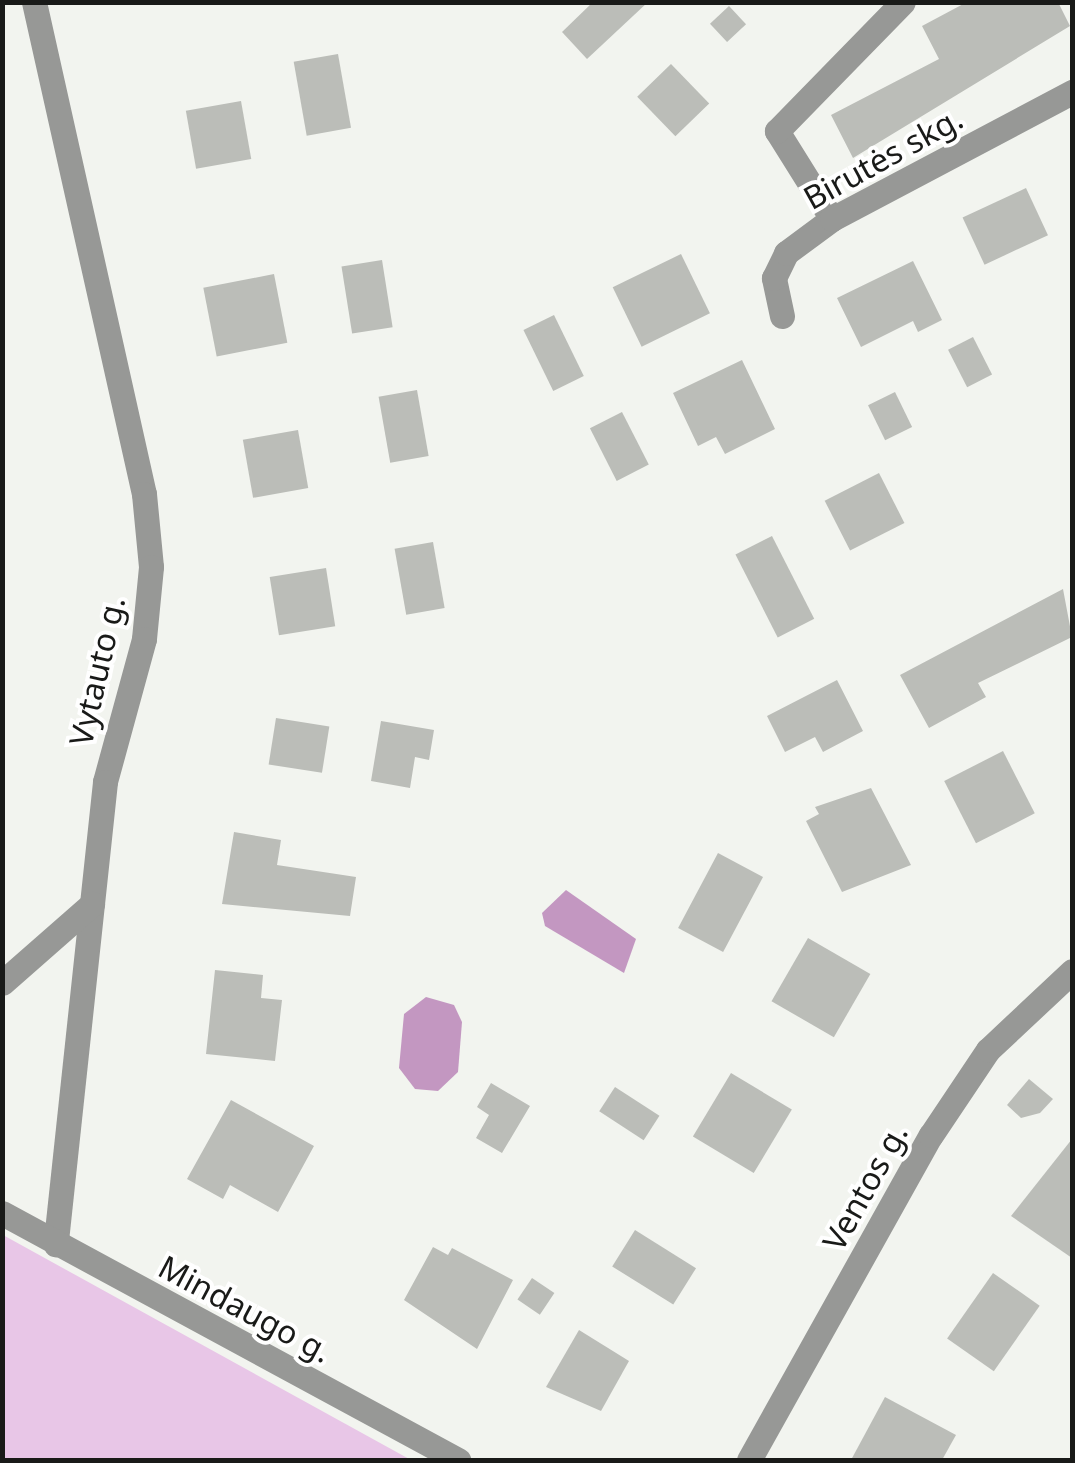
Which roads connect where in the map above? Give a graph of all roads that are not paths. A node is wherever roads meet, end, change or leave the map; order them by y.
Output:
1 (34, 2) edge
2 (903, 2) edge
3 (1072, 92) edge
4 (832, 219) junction
5 (782, 316) dead end
6 (92, 904) junction
7 (1072, 971) edge
8 (2, 983) edge
9 (2, 1213) edge
10 (56, 1244) junction
11 (458, 1460) edge
12 (748, 1460) edge

1 - 6 street, Vytauto g.
2 - 4 street
3 - 4 street, Birutės skg.
4 - 5 street, Birutės skg.
6 - 8 street
6 - 10 street, Vytauto g.
7 - 12 street, Ventos g.
9 - 10 street, Mindaugo g.
10 - 11 street, Mindaugo g.

